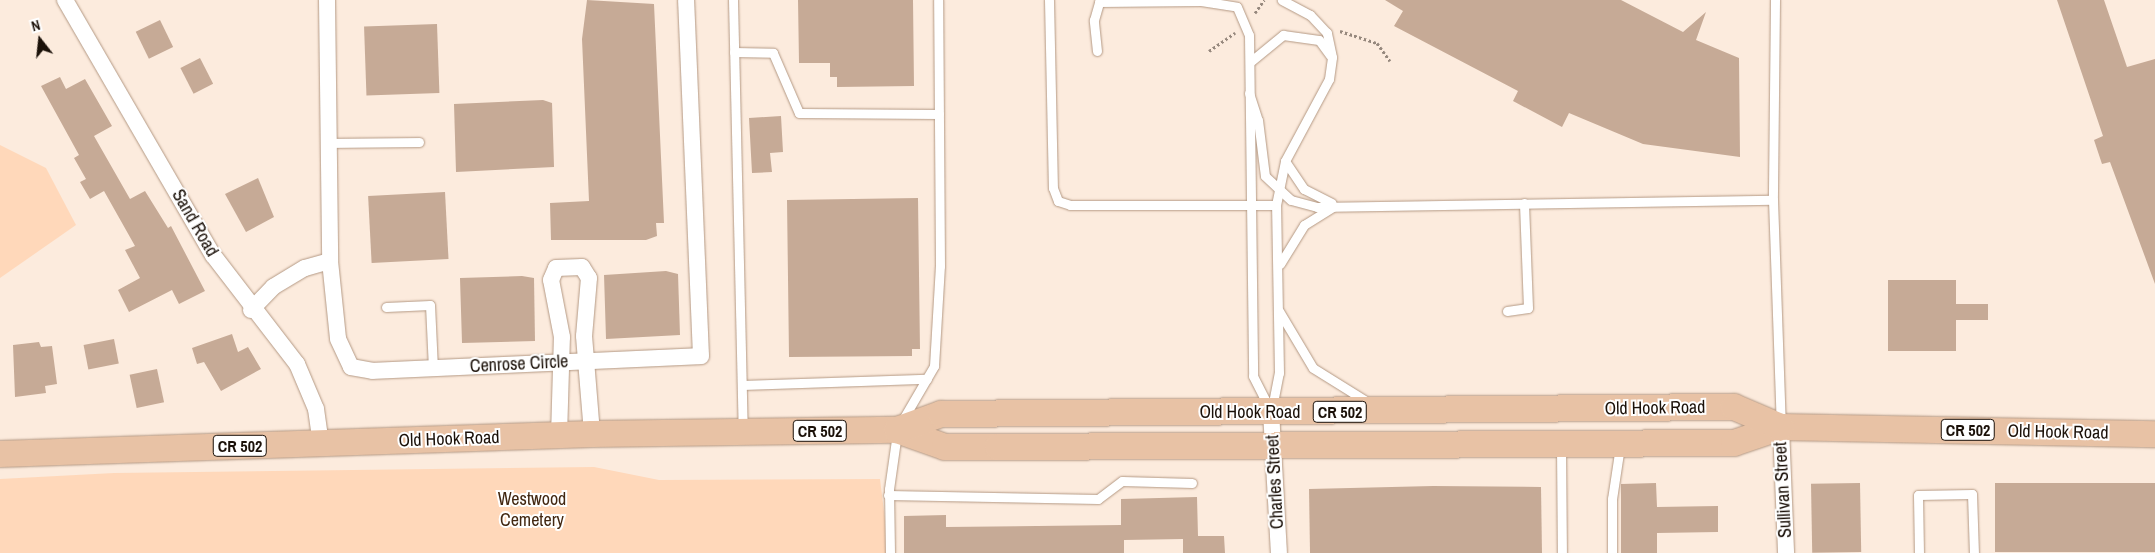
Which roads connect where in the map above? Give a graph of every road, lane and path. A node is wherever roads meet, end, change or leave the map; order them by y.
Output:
1 (65, 0) edge
2 (327, 0) edge
3 (686, 0) edge
4 (734, 0) edge
5 (938, 0) edge
6 (1049, 0) edge
7 (1111, 0) edge
8 (1282, 0) edge
9 (1775, 0) edge
10 (1099, 2) junction
11 (1327, 33) junction
12 (1096, 51) dead end
13 (734, 52) junction
14 (1332, 57) junction
15 (1390, 61) dead end
16 (1250, 62) junction
17 (1249, 92) junction
18 (939, 114) junction
19 (419, 142) dead end
20 (328, 143) junction
21 (1286, 161) junction
22 (1279, 192) junction
23 (1773, 200) junction
24 (1524, 203) junction
25 (1249, 205) junction
26 (1276, 205) junction
27 (1337, 205) junction
28 (330, 260) junction
29 (1278, 267) junction
30 (386, 307) dead end
31 (251, 310) junction
32 (1278, 310) junction
33 (1507, 311) dead end
34 (586, 361) junction
35 (561, 362) junction
36 (433, 368) junction
37 (927, 379) junction
38 (742, 385) junction
39 (1272, 411) junction
40 (1397, 413) junction
41 (1781, 426) junction
42 (897, 430) junction
43 (743, 432) junction
44 (592, 434) junction
45 (2155, 434) edge
46 (559, 436) junction
47 (321, 443) junction
48 (1560, 446) junction
49 (1620, 446) junction
50 (1272, 447) junction
51 (0, 454) edge
52 (1192, 483) dead end
53 (888, 495) junction
54 (890, 553) edge
55 (1279, 553) edge
56 (1562, 553) edge
57 (1612, 553) edge
58 (1786, 553) edge
59 (1919, 553) edge
60 (1974, 553) edge

1 - 31 street, Sand Road
2 - 20 street, Cenrose Circle
3 - 34 street, Cenrose Circle
4 - 13 lane
5 - 18 lane
6 - 25 lane
7 - 10 lane
8 - 11 lane
9 - 23 lane
10 - 12 lane
10 - 16 lane
11 - 14 lane
11 - 15 path
13 - 18 lane
13 - 38 lane
14 - 16 lane
14 - 21 lane
16 - 17 lane
17 - 22 lane
17 - 25 lane
18 - 37 lane
19 - 20 lane
20 - 28 street, Cenrose Circle
21 - 22 lane
21 - 27 lane
22 - 26 lane
22 - 27 lane
23 - 24 lane
23 - 41 lane
24 - 27 lane
24 - 33 lane
25 - 26 lane
25 - 39 lane
26 - 29 lane
27 - 29 lane
28 - 31 street
28 - 36 street, Cenrose Circle
29 - 32 lane
30 - 36 lane
31 - 47 street, Sand Road
32 - 39 lane
32 - 40 lane
34 - 35 street, Cenrose Circle
34 - 35 street
34 - 44 street
35 - 36 street, Cenrose Circle
35 - 46 street
37 - 38 lane
37 - 42 lane
38 - 43 lane
39 - 40 main road, Old Hook Road / CR 502
39 - 42 main road, Old Hook Road / CR 502
39 - 50 street, Charles Street
40 - 41 main road, Old Hook Road / CR 502
41 - 45 main road, Old Hook Road / CR 502
41 - 49 main road, Old Hook Road / CR 502
41 - 58 street, Sullivan Street
42 - 43 main road, Old Hook Road / CR 502
42 - 50 main road, Old Hook Road / CR 502
42 - 53 lane
43 - 44 main road, Old Hook Road / CR 502
44 - 46 main road, Old Hook Road / CR 502
46 - 47 main road, Old Hook Road / CR 502
47 - 51 main road, Old Hook Road / CR 502
48 - 49 main road, Old Hook Road / CR 502
48 - 50 main road, Old Hook Road / CR 502
48 - 56 lane
49 - 57 lane
50 - 55 street, Charles Street
52 - 53 lane
53 - 54 lane
59 - 60 lane

